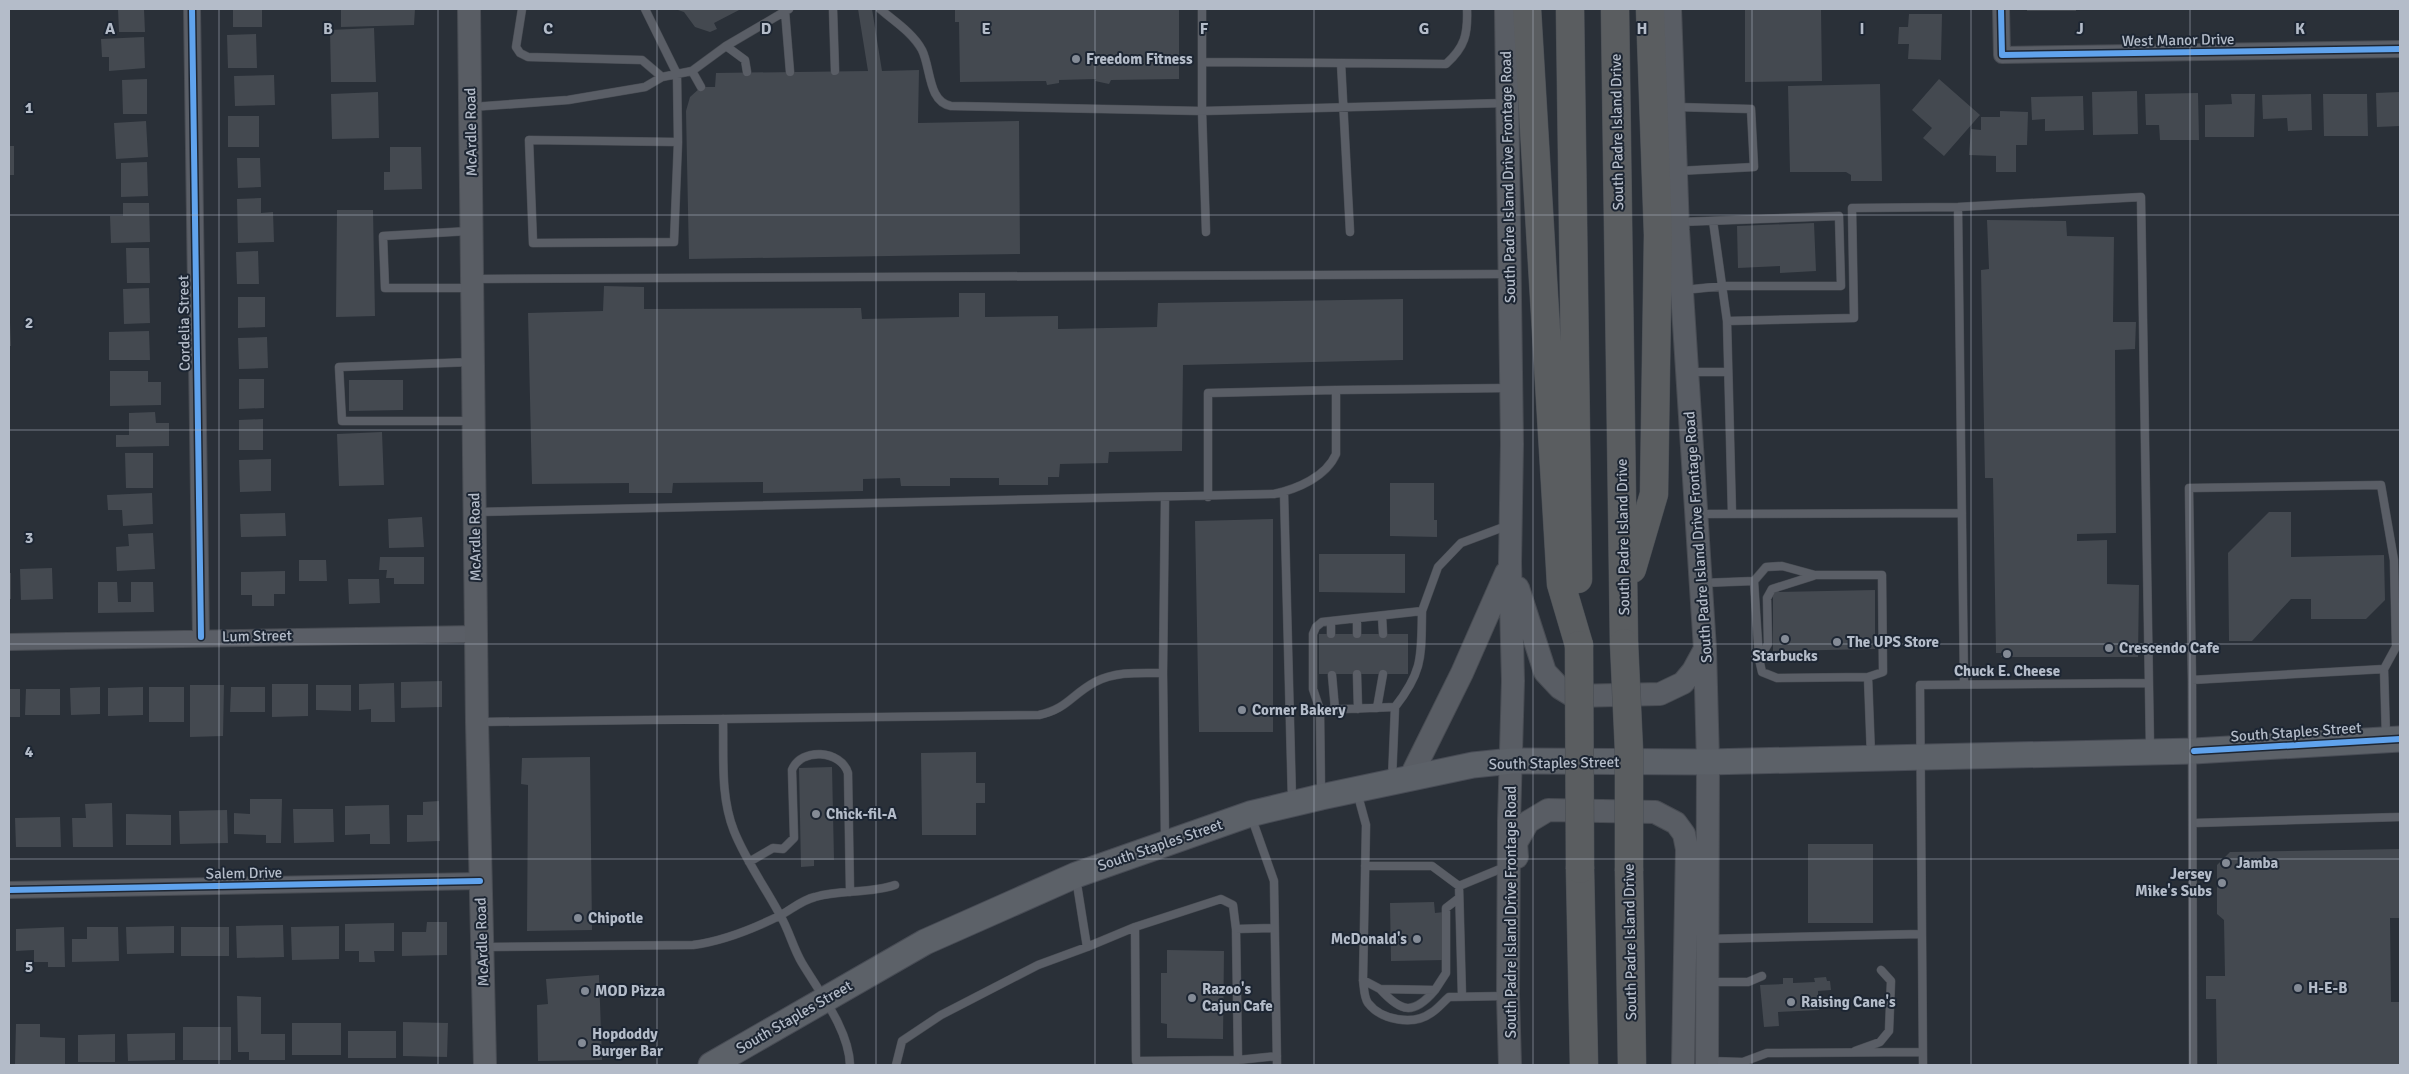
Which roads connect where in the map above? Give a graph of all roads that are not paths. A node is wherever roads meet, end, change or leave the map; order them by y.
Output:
1 (192, 9) edge
2 (469, 9) edge
3 (522, 9) edge
4 (645, 9) edge
5 (833, 9) edge
6 (880, 9) edge
7 (1202, 9) edge
8 (1467, 9) edge
9 (1506, 9) edge
10 (1527, 9) edge
11 (1570, 9) edge
12 (1615, 9) edge
13 (1650, 9) edge
14 (1670, 9) edge
15 (2001, 9) edge
16 (787, 10) edge
17 (726, 46) junction
18 (2400, 49) edge
19 (1202, 62) junction
20 (1341, 63) junction
21 (692, 71) junction
22 (836, 71) dead end
23 (747, 72) dead end
24 (790, 72) dead end
25 (677, 74) junction
26 (662, 77) junction
27 (701, 87) dead end
28 (1507, 103) junction
29 (470, 107) junction
30 (1342, 107) junction
31 (1674, 107) junction
32 (1202, 110) junction
33 (678, 142) junction
34 (1676, 171) junction
35 (1958, 206) junction
36 (1713, 221) junction
37 (1678, 222) junction
38 (472, 231) junction
39 (1206, 232) dead end
40 (1350, 232) dead end
41 (1509, 274) junction
42 (472, 284) junction
43 (1723, 286) junction
44 (1682, 290) junction
45 (1727, 321) junction
46 (473, 362) junction
47 (1688, 372) junction
48 (1728, 372) junction
49 (1511, 388) junction
50 (1336, 390) junction
51 (474, 420) junction
52 (1284, 492) junction
53 (1208, 497) junction
54 (1165, 498) junction
55 (475, 512) junction
56 (1962, 513) junction
57 (1697, 514) junction
58 (1732, 514) junction
59 (1510, 524) junction
60 (1510, 563) junction
61 (1815, 575) junction
62 (1754, 581) junction
63 (1701, 583) junction
64 (1624, 595) junction
65 (1422, 611) junction
66 (1382, 616) junction
67 (1357, 618) junction
68 (1331, 621) junction
69 (476, 634) junction
70 (1332, 634) dead end
71 (1357, 634) dead end
72 (1383, 634) dead end
73 (201, 637) junction
74 (9, 642) edge
75 (1579, 645) junction
76 (1706, 649) junction
77 (1759, 660) junction
78 (2384, 669) junction
79 (1163, 673) junction
80 (1332, 674) dead end
81 (1357, 674) dead end
82 (1383, 674) dead end
83 (1868, 677) junction
84 (2192, 680) junction
85 (1964, 683) junction
86 (2148, 683) junction
87 (1395, 707) junction
88 (1358, 708) junction
89 (1377, 708) junction
90 (1320, 710) junction
91 (1335, 710) junction
92 (723, 719) junction
93 (478, 722) junction
94 (2393, 739) edge
95 (2150, 752) junction
96 (2194, 752) junction
97 (1919, 757) junction
98 (1871, 758) junction
99 (1512, 760) junction
100 (1708, 762) junction
101 (1401, 780) junction
102 (1356, 790) junction
103 (1321, 797) junction
104 (1292, 803) junction
105 (1250, 814) junction
106 (2400, 816) edge
107 (2194, 823) junction
108 (1165, 842) junction
109 (749, 862) junction
110 (1509, 865) junction
111 (1365, 866) junction
112 (1076, 875) junction
113 (480, 881) junction
114 (895, 885) dead end
115 (1459, 886) junction
116 (9, 890) edge
117 (850, 892) junction
118 (1459, 898) junction
119 (780, 915) junction
120 (1135, 927) junction
121 (1274, 928) junction
122 (1236, 929) junction
123 (1921, 934) junction
124 (1708, 939) junction
125 (482, 947) junction
126 (1088, 947) junction
127 (1881, 970) dead end
128 (1762, 976) dead end
129 (1363, 980) junction
130 (1707, 982) junction
131 (1380, 989) junction
132 (1435, 990) junction
133 (1508, 996) junction
134 (1462, 997) junction
135 (826, 999) junction
136 (1922, 1052) junction
137 (1849, 1053) junction
138 (1277, 1056) junction
139 (1238, 1060) junction
140 (1707, 1063) edge
141 (485, 1065) edge
142 (711, 1065) edge
143 (850, 1065) edge
144 (896, 1065) edge
145 (1277, 1065) edge
146 (1510, 1065) edge
147 (1584, 1065) edge
148 (1632, 1065) edge
149 (1683, 1065) edge
150 (1922, 1065) edge
151 (2193, 1065) edge

1 - 73 street, Cordelia Street
2 - 29 main road, McArdle Road
3 - 26 lane
4 - 25 lane
5 - 22 lane
6 - 32 lane
7 - 19 lane
8 - 20 lane
9 - 28 main road, South Padre Island Drive Frontage Road
10 - 75 highway
11 - 75 highway
12 - 64 highway, South Padre Island Drive
13 - 64 highway
14 - 31 main road, South Padre Island Drive Frontage Road
15 - 18 street, West Manor Drive
16 - 17 lane
16 - 24 lane
17 - 21 lane
17 - 23 lane
19 - 20 lane
19 - 32 lane
20 - 30 lane
21 - 25 lane
21 - 27 lane
25 - 26 lane
25 - 33 lane
26 - 29 lane
28 - 30 lane
28 - 41 main road, South Padre Island Drive Frontage Road
29 - 38 main road, McArdle Road
30 - 32 lane
30 - 40 lane
31 - 34 main road, South Padre Island Drive Frontage Road
31 - 34 lane
32 - 39 lane
33 - 33 lane
34 - 37 main road, South Padre Island Drive Frontage Road
35 - 45 lane
35 - 56 lane
35 - 86 lane
36 - 37 lane
36 - 43 lane
36 - 43 lane
37 - 44 main road, South Padre Island Drive Frontage Road
38 - 42 main road, McArdle Road
38 - 42 lane
41 - 42 lane
41 - 49 main road, South Padre Island Drive Frontage Road
42 - 46 main road, McArdle Road
43 - 44 lane
43 - 45 lane
44 - 47 main road, South Padre Island Drive Frontage Road
45 - 48 lane
46 - 51 main road, McArdle Road
46 - 51 lane
47 - 48 lane
47 - 57 main road, South Padre Island Drive Frontage Road
48 - 58 lane
49 - 50 lane
49 - 59 main road, South Padre Island Drive Frontage Road
50 - 52 lane
50 - 53 lane
51 - 55 main road, McArdle Road
52 - 53 lane
52 - 104 lane
53 - 54 lane
54 - 55 lane
54 - 79 lane
55 - 69 main road, McArdle Road
56 - 58 lane
56 - 85 lane
57 - 58 lane
57 - 63 main road, South Padre Island Drive Frontage Road
59 - 60 main road, South Padre Island Drive Frontage Road
59 - 65 lane
60 - 76 main road
60 - 99 main road, South Padre Island Drive Frontage Road
60 - 101 main road
61 - 62 lane
61 - 77 lane
61 - 83 lane
62 - 63 lane
62 - 77 lane
63 - 76 main road, South Padre Island Drive Frontage Road
64 - 148 highway, South Padre Island Drive, bridge
65 - 66 lane
65 - 87 lane
66 - 67 lane
66 - 72 lane
67 - 68 lane
67 - 71 lane
68 - 70 lane
68 - 90 lane
69 - 73 street, Lum Street
69 - 93 main road, McArdle Road
73 - 74 street, Lum Street
75 - 147 highway, bridge
76 - 100 main road, South Padre Island Drive Frontage Road
77 - 83 lane
78 - 84 lane
78 - 84 lane
78 - 94 lane
79 - 92 lane
79 - 108 lane
80 - 91 lane
81 - 88 lane
82 - 89 lane
83 - 98 lane
84 - 96 lane
85 - 86 lane
85 - 97 lane
86 - 95 lane
87 - 89 lane
87 - 101 lane
88 - 89 lane
88 - 91 lane
90 - 91 lane
90 - 103 lane
92 - 93 lane
92 - 109 lane
93 - 113 main road, McArdle Road
94 - 96 main road, South Staples Street
95 - 96 main road, South Staples Street
95 - 97 main road, South Staples Street
96 - 107 lane
97 - 98 main road, South Staples Street
97 - 123 lane
98 - 100 main road, South Staples Street
99 - 100 main road, South Staples Street
99 - 101 main road, South Staples Street
99 - 110 main road, South Padre Island Drive Frontage Road
100 - 124 main road, South Padre Island Drive Frontage Road
101 - 102 main road, South Staples Street
102 - 103 main road, South Staples Street
102 - 111 lane
103 - 104 main road, South Staples Street
104 - 105 main road, South Staples Street
105 - 108 main road, South Staples Street
105 - 121 lane
106 - 107 lane
107 - 151 lane
108 - 112 main road, South Staples Street
109 - 117 lane
109 - 119 lane
110 - 115 lane
110 - 133 main road, South Padre Island Drive Frontage Road
111 - 115 lane
111 - 129 lane
112 - 126 lane
112 - 135 main road, South Staples Street
113 - 116 street, Salem Drive
113 - 125 main road, McArdle Road
114 - 117 lane
115 - 118 lane
117 - 119 lane
118 - 132 lane
118 - 134 lane
119 - 125 lane
119 - 135 lane
120 - 122 lane
120 - 126 lane
120 - 139 lane
121 - 122 lane
121 - 138 lane
122 - 139 lane
123 - 124 lane
123 - 136 lane
124 - 130 main road, South Padre Island Drive Frontage Road
125 - 141 main road, McArdle Road
126 - 144 lane
127 - 137 lane
128 - 130 lane
129 - 131 lane
129 - 134 lane
130 - 140 main road, South Padre Island Drive Frontage Road
131 - 132 lane
131 - 132 lane
133 - 134 lane
133 - 146 main road, South Padre Island Drive Frontage Road
133 - 149 main road
135 - 142 main road, South Staples Street
135 - 143 lane
136 - 137 lane
136 - 150 lane
137 - 140 lane
138 - 139 lane
138 - 145 lane

